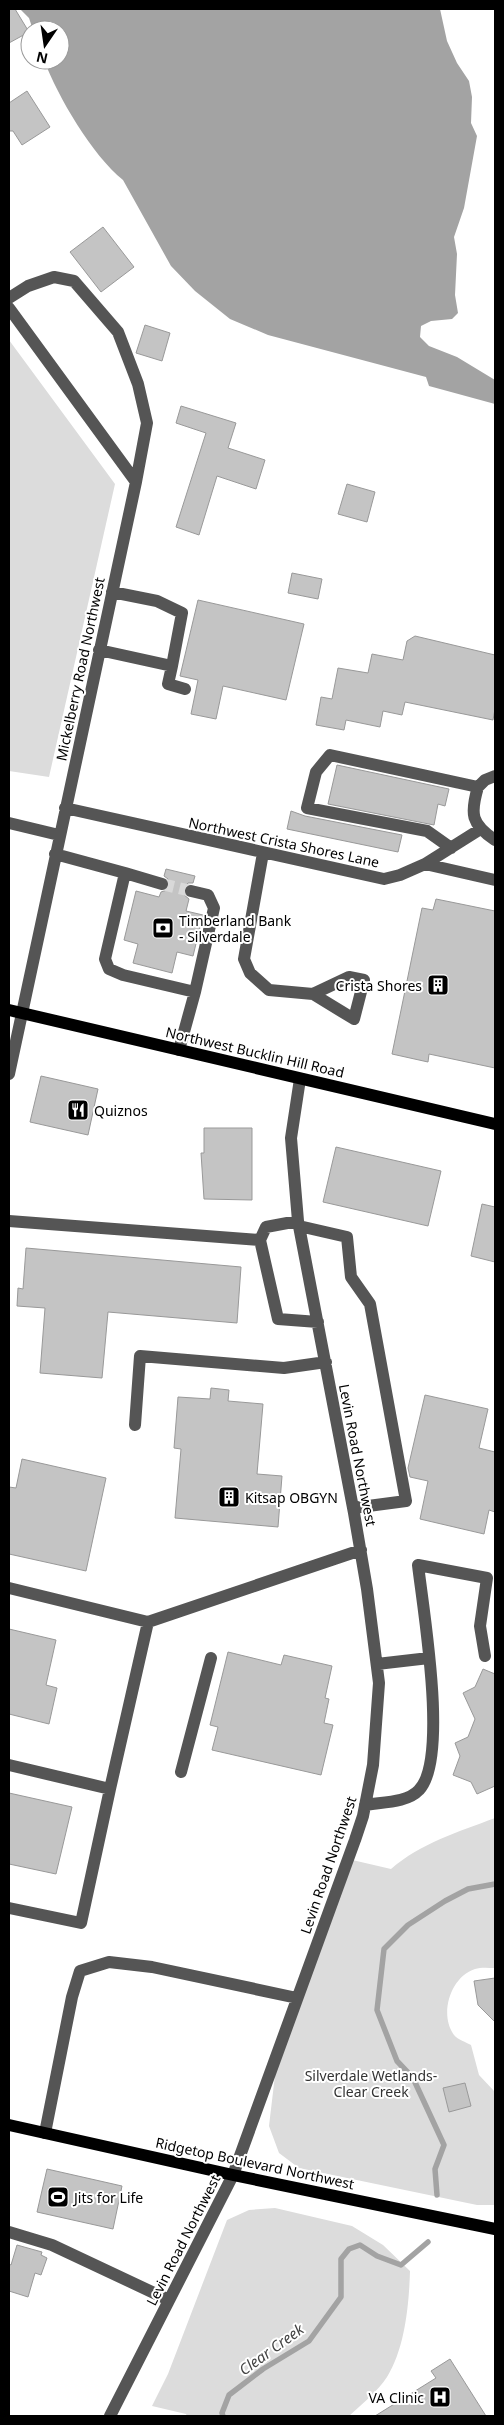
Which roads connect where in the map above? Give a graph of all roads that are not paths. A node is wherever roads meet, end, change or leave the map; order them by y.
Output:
1 (9, 298) edge
2 (9, 308) edge
3 (136, 482) junction
4 (112, 592) junction
5 (99, 650) junction
6 (172, 666) junction
7 (185, 689) dead end
8 (495, 776) edge
9 (478, 787) junction
10 (65, 808) junction
11 (9, 823) edge
12 (480, 830) junction
13 (59, 835) junction
14 (495, 840) edge
15 (451, 848) junction
16 (263, 853) junction
17 (55, 854) junction
18 (425, 864) junction
19 (125, 873) junction
20 (495, 880) edge
21 (162, 884) tunnel mouth
22 (191, 891) tunnel mouth
23 (195, 992) junction
24 (313, 994) dead end
25 (15, 1012) edge
26 (179, 1050) junction
27 (9, 1074) edge
28 (300, 1079) junction
29 (495, 1124) edge
30 (9, 1222) edge
31 (299, 1223) junction
32 (260, 1240) junction
33 (318, 1322) junction
34 (326, 1362) junction
35 (135, 1425) dead end
36 (353, 1508) junction
37 (361, 1550) junction
38 (9, 1588) edge
39 (148, 1622) junction
40 (485, 1656) dead end
41 (211, 1658) dead end
42 (429, 1658) junction
43 (377, 1664) junction
44 (9, 1765) edge
45 (182, 1772) dead end
46 (110, 1789) junction
47 (365, 1806) junction
48 (9, 1908) edge
49 (297, 1998) junction
50 (9, 2125) edge
51 (45, 2133) junction
52 (233, 2175) junction
53 (495, 2229) edge
54 (9, 2232) edge
55 (169, 2300) junction
56 (110, 2416) edge

1 - 3 street, Mickelberry Road Northwest
2 - 3 street
3 - 4 street, Mickelberry Road Northwest
4 - 5 street, Mickelberry Road Northwest
4 - 6 street
5 - 6 street
5 - 10 street, Mickelberry Road Northwest
6 - 7 street
8 - 9 street
9 - 12 street
9 - 15 street
10 - 13 street, Mickelberry Road Northwest
10 - 16 street, Northwest Crista Shores Lane
11 - 13 street
12 - 14 street
12 - 15 street, Northwest Crista Shores Lane
13 - 17 street, Mickelberry Road Northwest
15 - 18 street, Northwest Crista Shores Lane
16 - 18 street, Northwest Crista Shores Lane
16 - 24 street
17 - 19 street
17 - 25 street, Mickelberry Road Northwest
18 - 20 street
19 - 21 street
19 - 23 street
22 - 23 street
23 - 26 street
25 - 26 main road, Northwest Bucklin Hill Road
25 - 27 street, Mickelberry Road Northwest
26 - 28 main road, Northwest Bucklin Hill Road
28 - 29 main road, Northwest Bucklin Hill Road
28 - 31 street, Levin Road Northwest
30 - 32 street
31 - 32 street
31 - 33 street, Levin Road Northwest
31 - 36 street
32 - 33 street
33 - 34 street, Levin Road Northwest
34 - 35 street
34 - 36 street, Levin Road Northwest
36 - 37 street, Levin Road Northwest
37 - 39 street
37 - 43 street, Levin Road Northwest
38 - 39 street
39 - 46 street
40 - 42 street
41 - 45 street
42 - 43 street
42 - 47 street
43 - 47 street, Levin Road Northwest
44 - 46 street
46 - 48 street
47 - 49 street, Levin Road Northwest
49 - 51 street
49 - 52 street, Levin Road Northwest
50 - 51 main road, Ridgetop Boulevard Northwest
51 - 52 main road, Ridgetop Boulevard Northwest
52 - 53 main road, Ridgetop Boulevard Northwest
52 - 55 street, Levin Road Northwest
54 - 55 street
55 - 56 street, Levin Road Northwest

